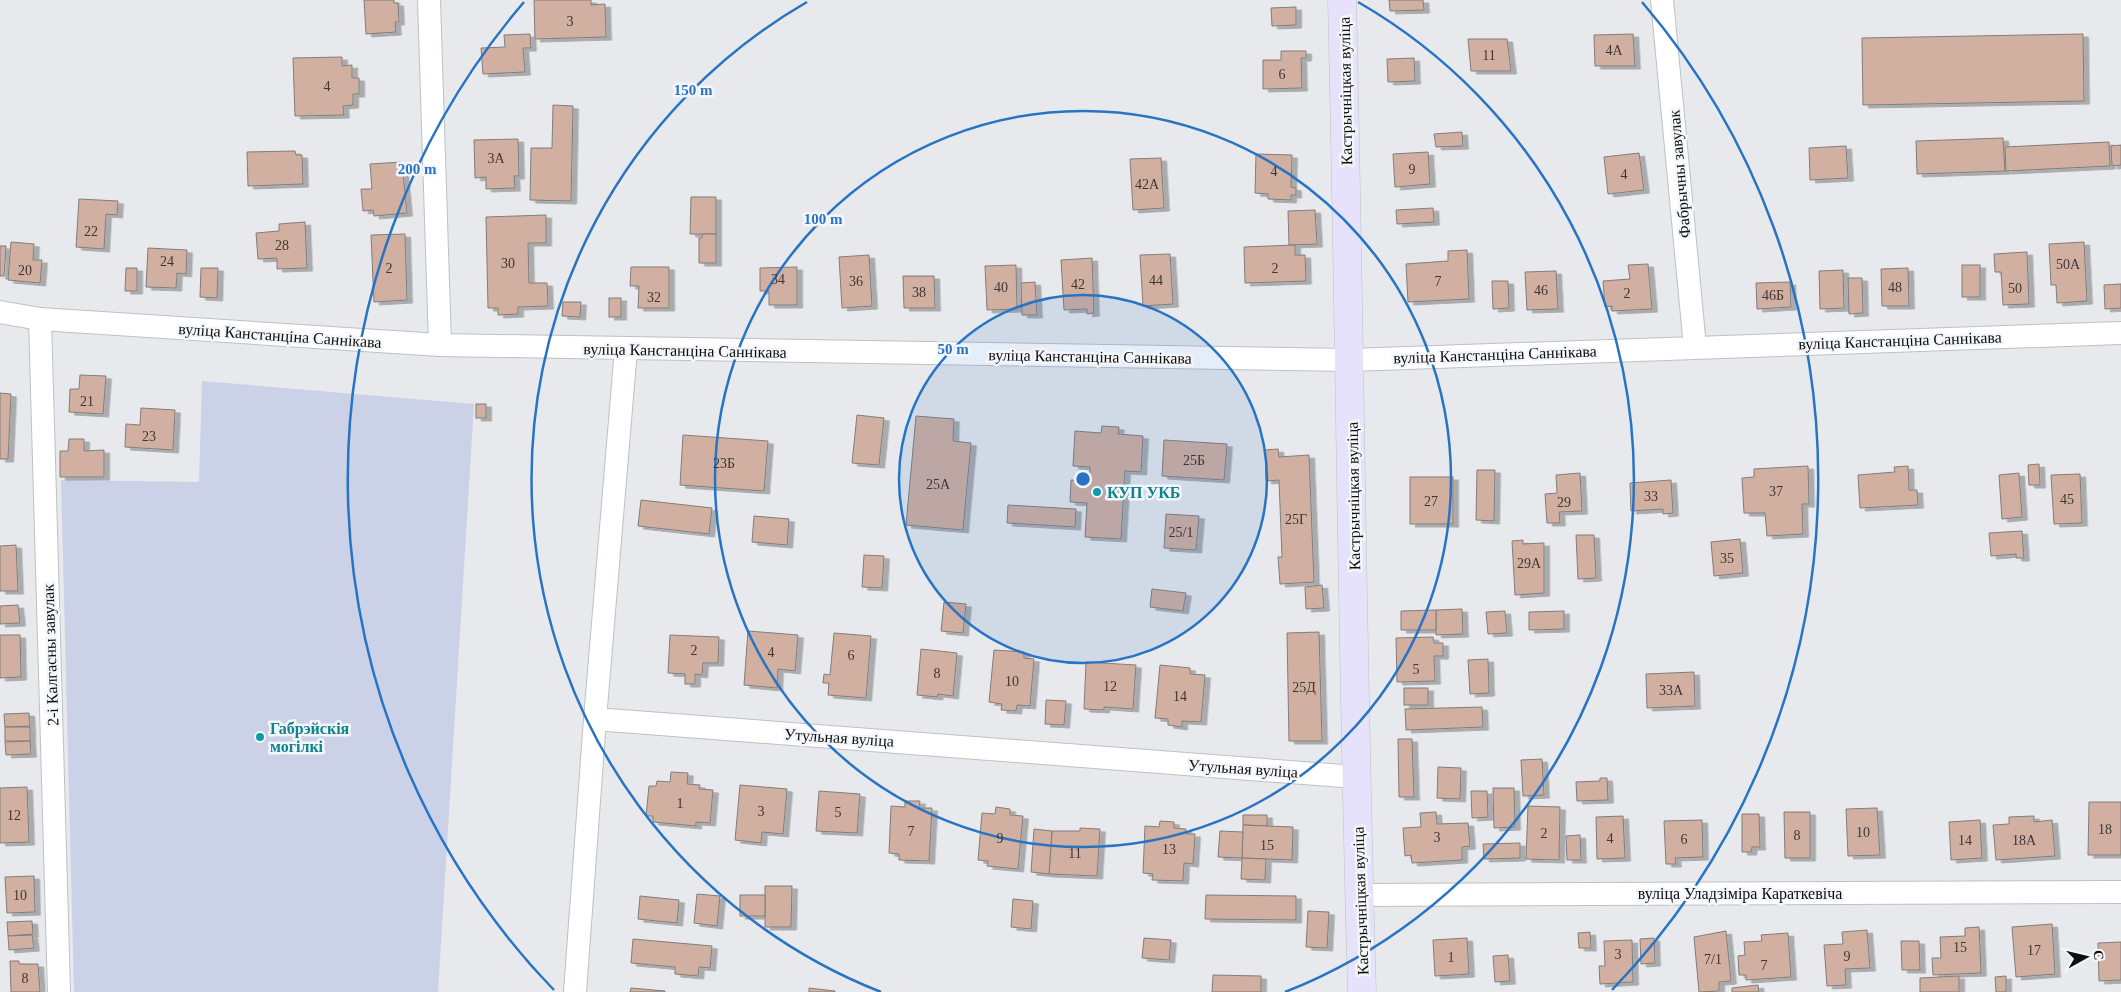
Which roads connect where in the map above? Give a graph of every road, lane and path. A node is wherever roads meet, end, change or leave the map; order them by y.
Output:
1 (429, 0) edge
2 (1342, 0) edge
3 (1662, 0) edge
4 (0, 312) edge
5 (40, 319) junction
6 (2121, 333) edge
7 (440, 345) junction
8 (1695, 347) junction
9 (626, 349) junction
10 (1351, 360) junction
11 (595, 719) junction
12 (1356, 776) junction
13 (2121, 892) edge
14 (1359, 895) junction
15 (60, 992) edge
16 (574, 992) edge
17 (1362, 992) edge

1 - 7 street
2 - 10 main road, Кастрычніцкая вуліца
3 - 8 street, Фабрычны завулак
4 - 5 street, вуліца Канстанціна Саннікава
5 - 7 street, вуліца Канстанціна Саннікава
5 - 15 street, 2-і Калгасны завулак
6 - 8 street, вуліца Канстанціна Саннікава
7 - 9 street, вуліца Канстанціна Саннікава
8 - 10 street, вуліца Канстанціна Саннікава
9 - 10 street, вуліца Канстанціна Саннікава
9 - 11 street
10 - 12 main road, Кастрычніцкая вуліца
11 - 12 street, Утульная вуліца
11 - 16 street
12 - 14 main road, Кастрычніцкая вуліца
13 - 14 street, вуліца Уладзіміра Караткевіча
14 - 17 main road, Кастрычніцкая вуліца

